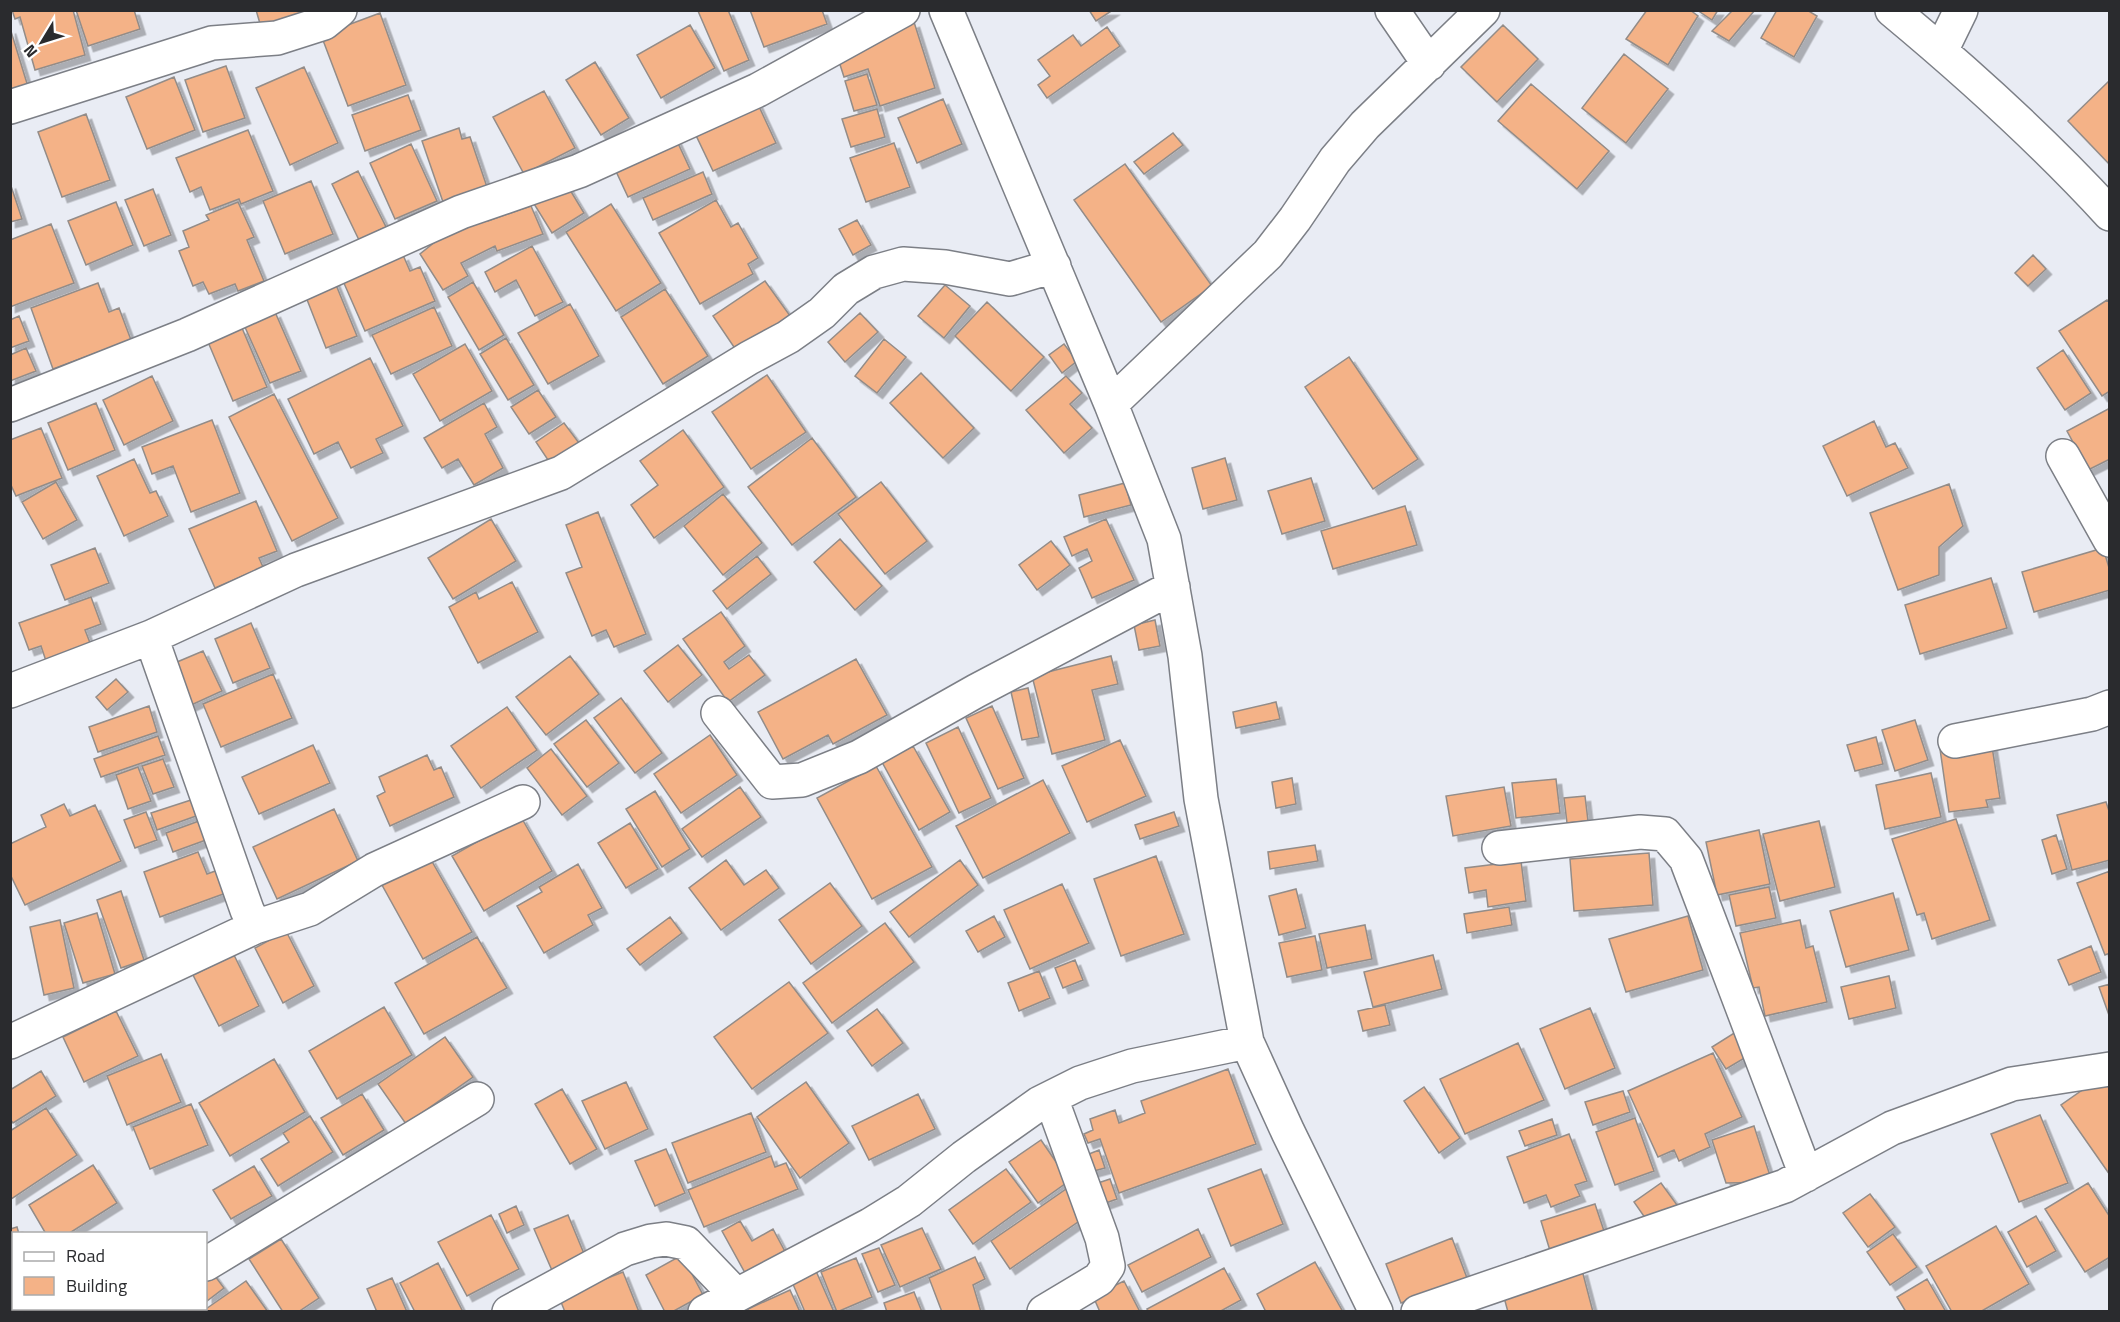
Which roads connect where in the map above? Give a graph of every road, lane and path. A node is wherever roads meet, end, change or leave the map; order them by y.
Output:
1 (340, 10) edge
2 (903, 10) edge
3 (946, 10) edge
4 (1392, 10) edge
5 (1483, 10) edge
6 (1892, 10) edge
7 (1961, 10) edge
8 (1941, 51) junction
9 (1429, 64) junction
10 (10, 107) edge
11 (2109, 214) edge
12 (1054, 266) junction
13 (1111, 404) junction
14 (10, 405) edge
15 (2063, 456) dead end
16 (2109, 540) edge
17 (1173, 587) junction
18 (151, 637) junction
19 (10, 691) edge
20 (2109, 707) edge
21 (718, 713) dead end
22 (1954, 741) dead end
23 (523, 802) dead end
24 (1499, 848) dead end
25 (255, 927) junction
26 (10, 1042) edge
27 (1247, 1042) junction
28 (2109, 1069) edge
29 (1051, 1098) junction
30 (477, 1099) dead end
31 (1806, 1175) junction
32 (207, 1263) edge
33 (736, 1295) junction
34 (509, 1311) edge
35 (705, 1311) edge
36 (1044, 1311) edge
37 (1376, 1311) edge
38 (1419, 1311) edge

1 - 10 street
2 - 14 street
3 - 12 street
4 - 9 street
5 - 9 street
6 - 8 street
7 - 8 street
8 - 11 street
9 - 13 street
12 - 13 street
12 - 18 street
13 - 17 street
15 - 16 street
17 - 21 street
17 - 27 street
18 - 19 street
18 - 25 street
20 - 22 street
23 - 25 street
24 - 31 street
25 - 26 street
27 - 29 street
27 - 37 street
28 - 31 street
29 - 33 street
29 - 36 street
30 - 32 street
31 - 38 street
33 - 34 street
33 - 35 street

